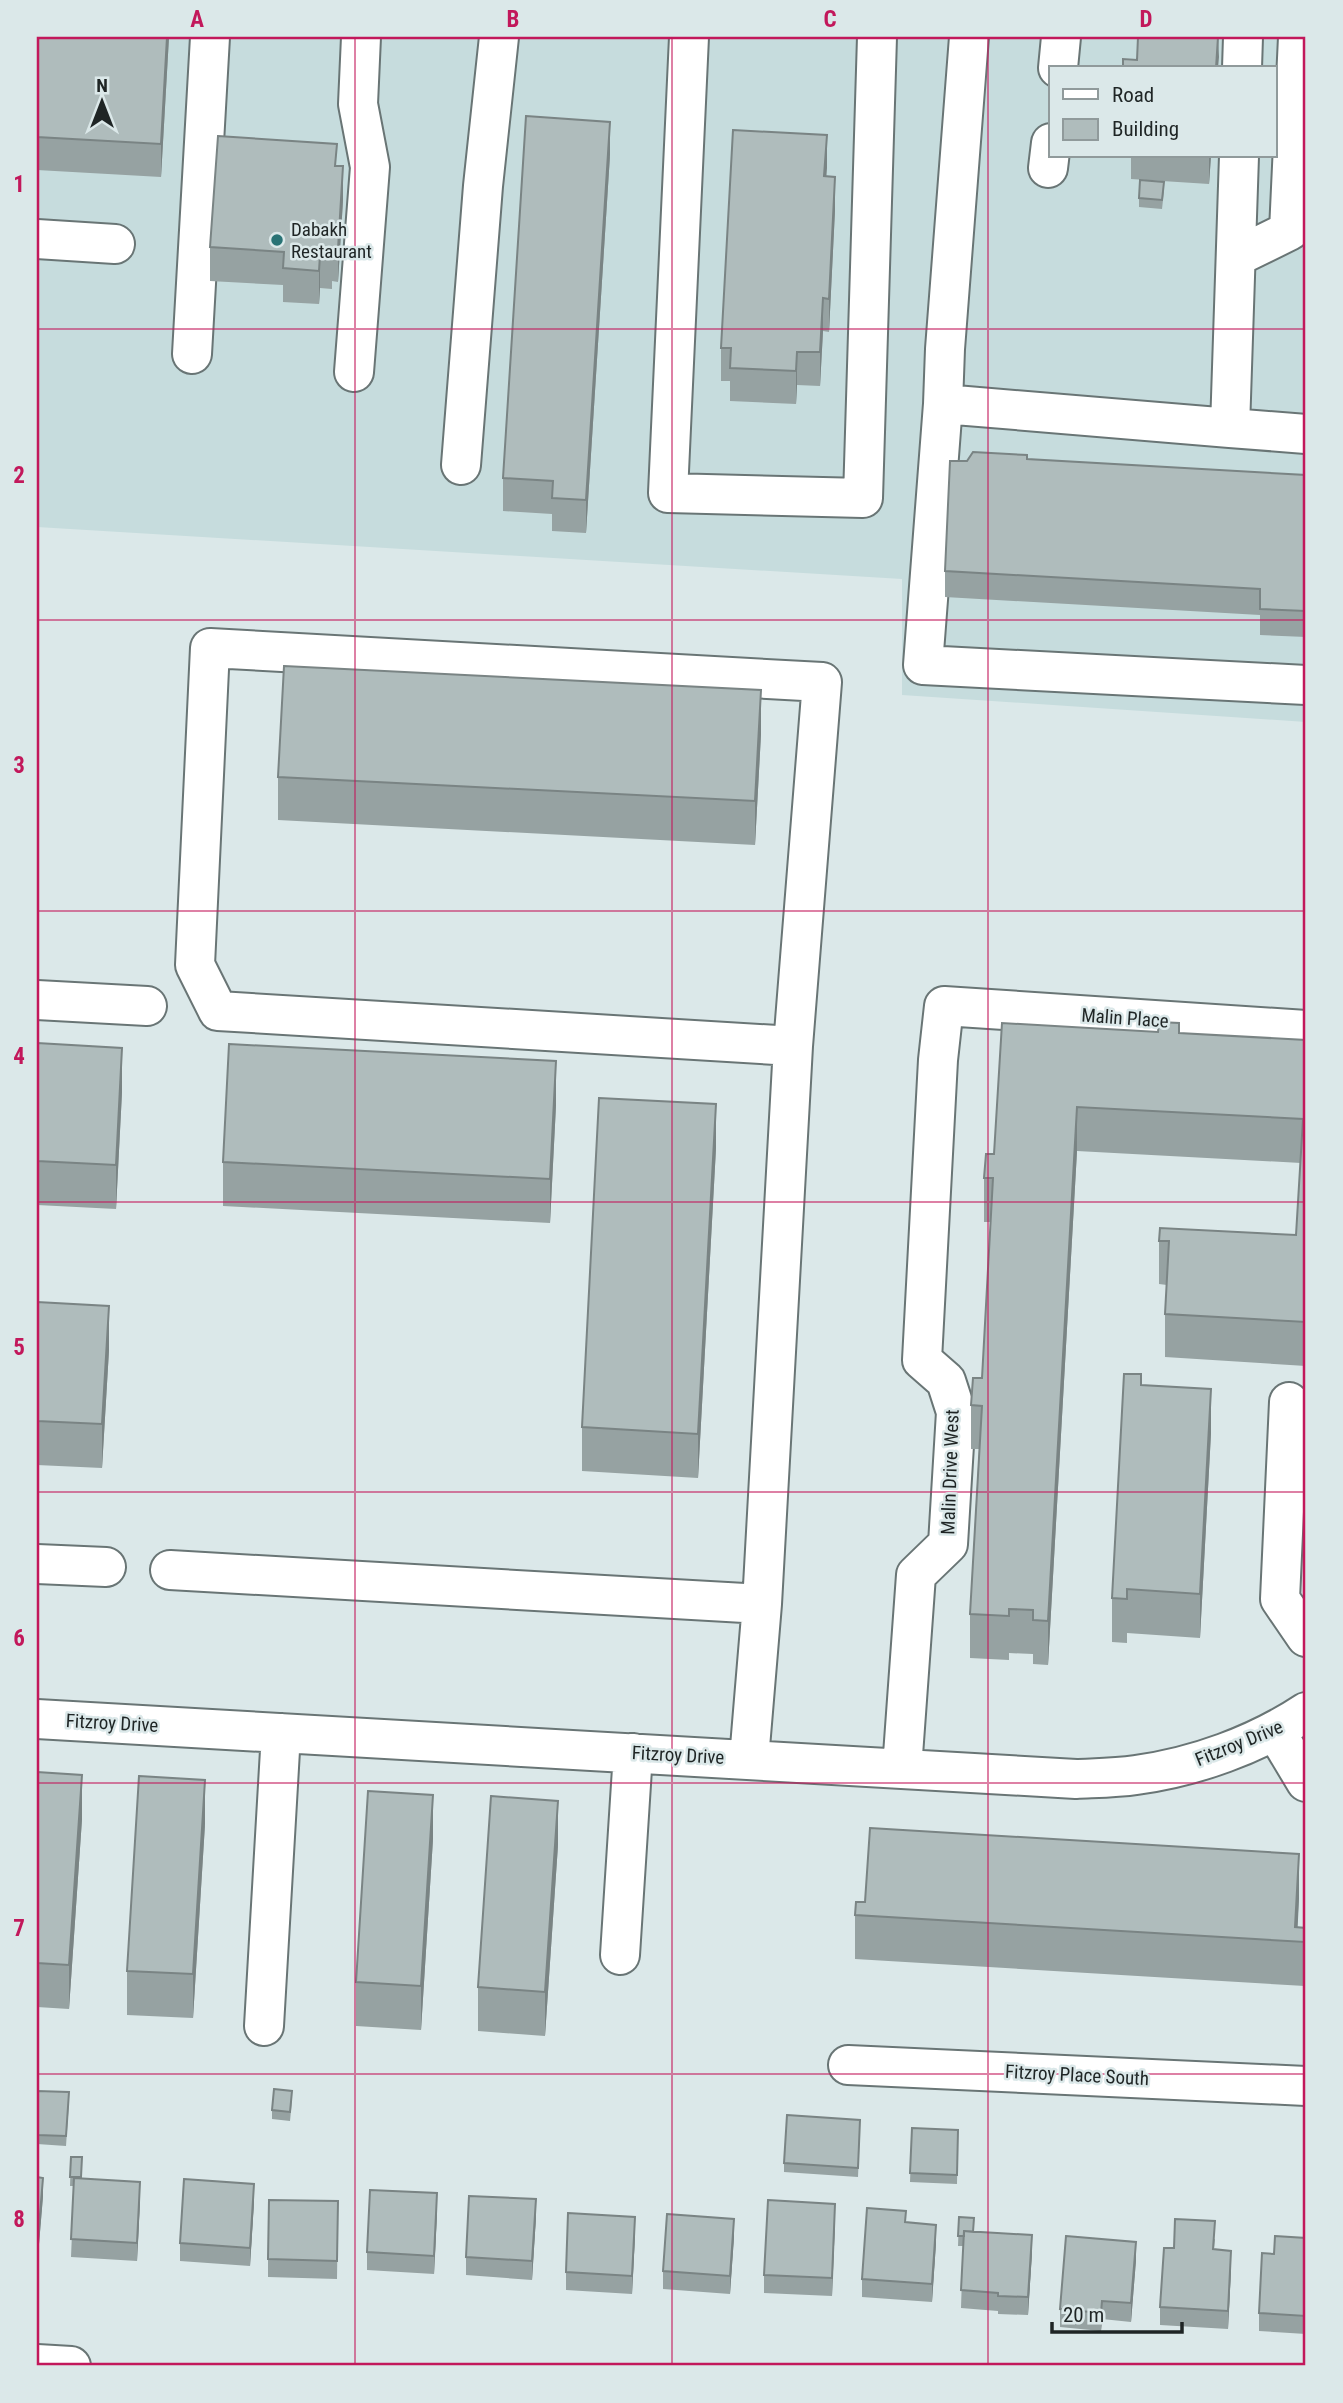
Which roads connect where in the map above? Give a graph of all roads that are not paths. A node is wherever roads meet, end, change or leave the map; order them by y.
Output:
1 (210, 37) edge
2 (361, 37) edge
3 (499, 37) edge
4 (690, 37) edge
5 (877, 37) edge
6 (969, 37) edge
7 (1061, 37) edge
8 (1243, 37) edge
9 (1298, 37) edge
10 (1058, 66) edge
11 (1242, 66) edge
12 (1239, 158) edge
13 (37, 239) edge
14 (115, 244) dead end
15 (1236, 257) junction
16 (192, 354) dead end
17 (354, 372) dead end
18 (943, 404) junction
19 (1230, 428) junction
20 (1306, 434) edge
21 (461, 465) dead end
22 (1306, 685) edge
23 (37, 1000) edge
24 (147, 1006) dead end
25 (944, 1006) joint
26 (1306, 1031) edge
27 (793, 1046) junction
28 (1289, 1402) dead end
29 (37, 1564) edge
30 (106, 1567) dead end
31 (170, 1570) dead end
32 (762, 1604) junction
33 (1306, 1637) edge
34 (37, 1719) edge
35 (1291, 1722) edge
36 (281, 1733) junction
37 (633, 1753) junction
38 (749, 1759) junction
39 (902, 1769) junction
40 (1306, 1782) edge
41 (620, 1955) dead end
42 (264, 2025) dead end
43 (848, 2065) dead end
44 (1306, 2086) edge
45 (37, 2364) edge
46 (71, 2366) edge

1 - 16 street
2 - 17 street
3 - 21 street
4 - 5 street
6 - 18 street
7 - 10 street
8 - 11 street
9 - 15 street
12 - 15 street
13 - 14 street
15 - 19 street
18 - 19 street
18 - 22 street
19 - 20 street
23 - 24 street
25 - 26 street, Malin Place
25 - 39 street, Malin Drive West
27 - 27 street
27 - 32 street
28 - 33 street
29 - 30 street
31 - 32 street
32 - 38 street
34 - 36 street, Fitzroy Drive
35 - 39 street, Fitzroy Drive
35 - 40 street
36 - 37 street, Fitzroy Drive
36 - 42 street
37 - 38 street, Fitzroy Drive
37 - 41 street
38 - 39 street, Fitzroy Drive
43 - 44 street, Fitzroy Place South
45 - 46 street

